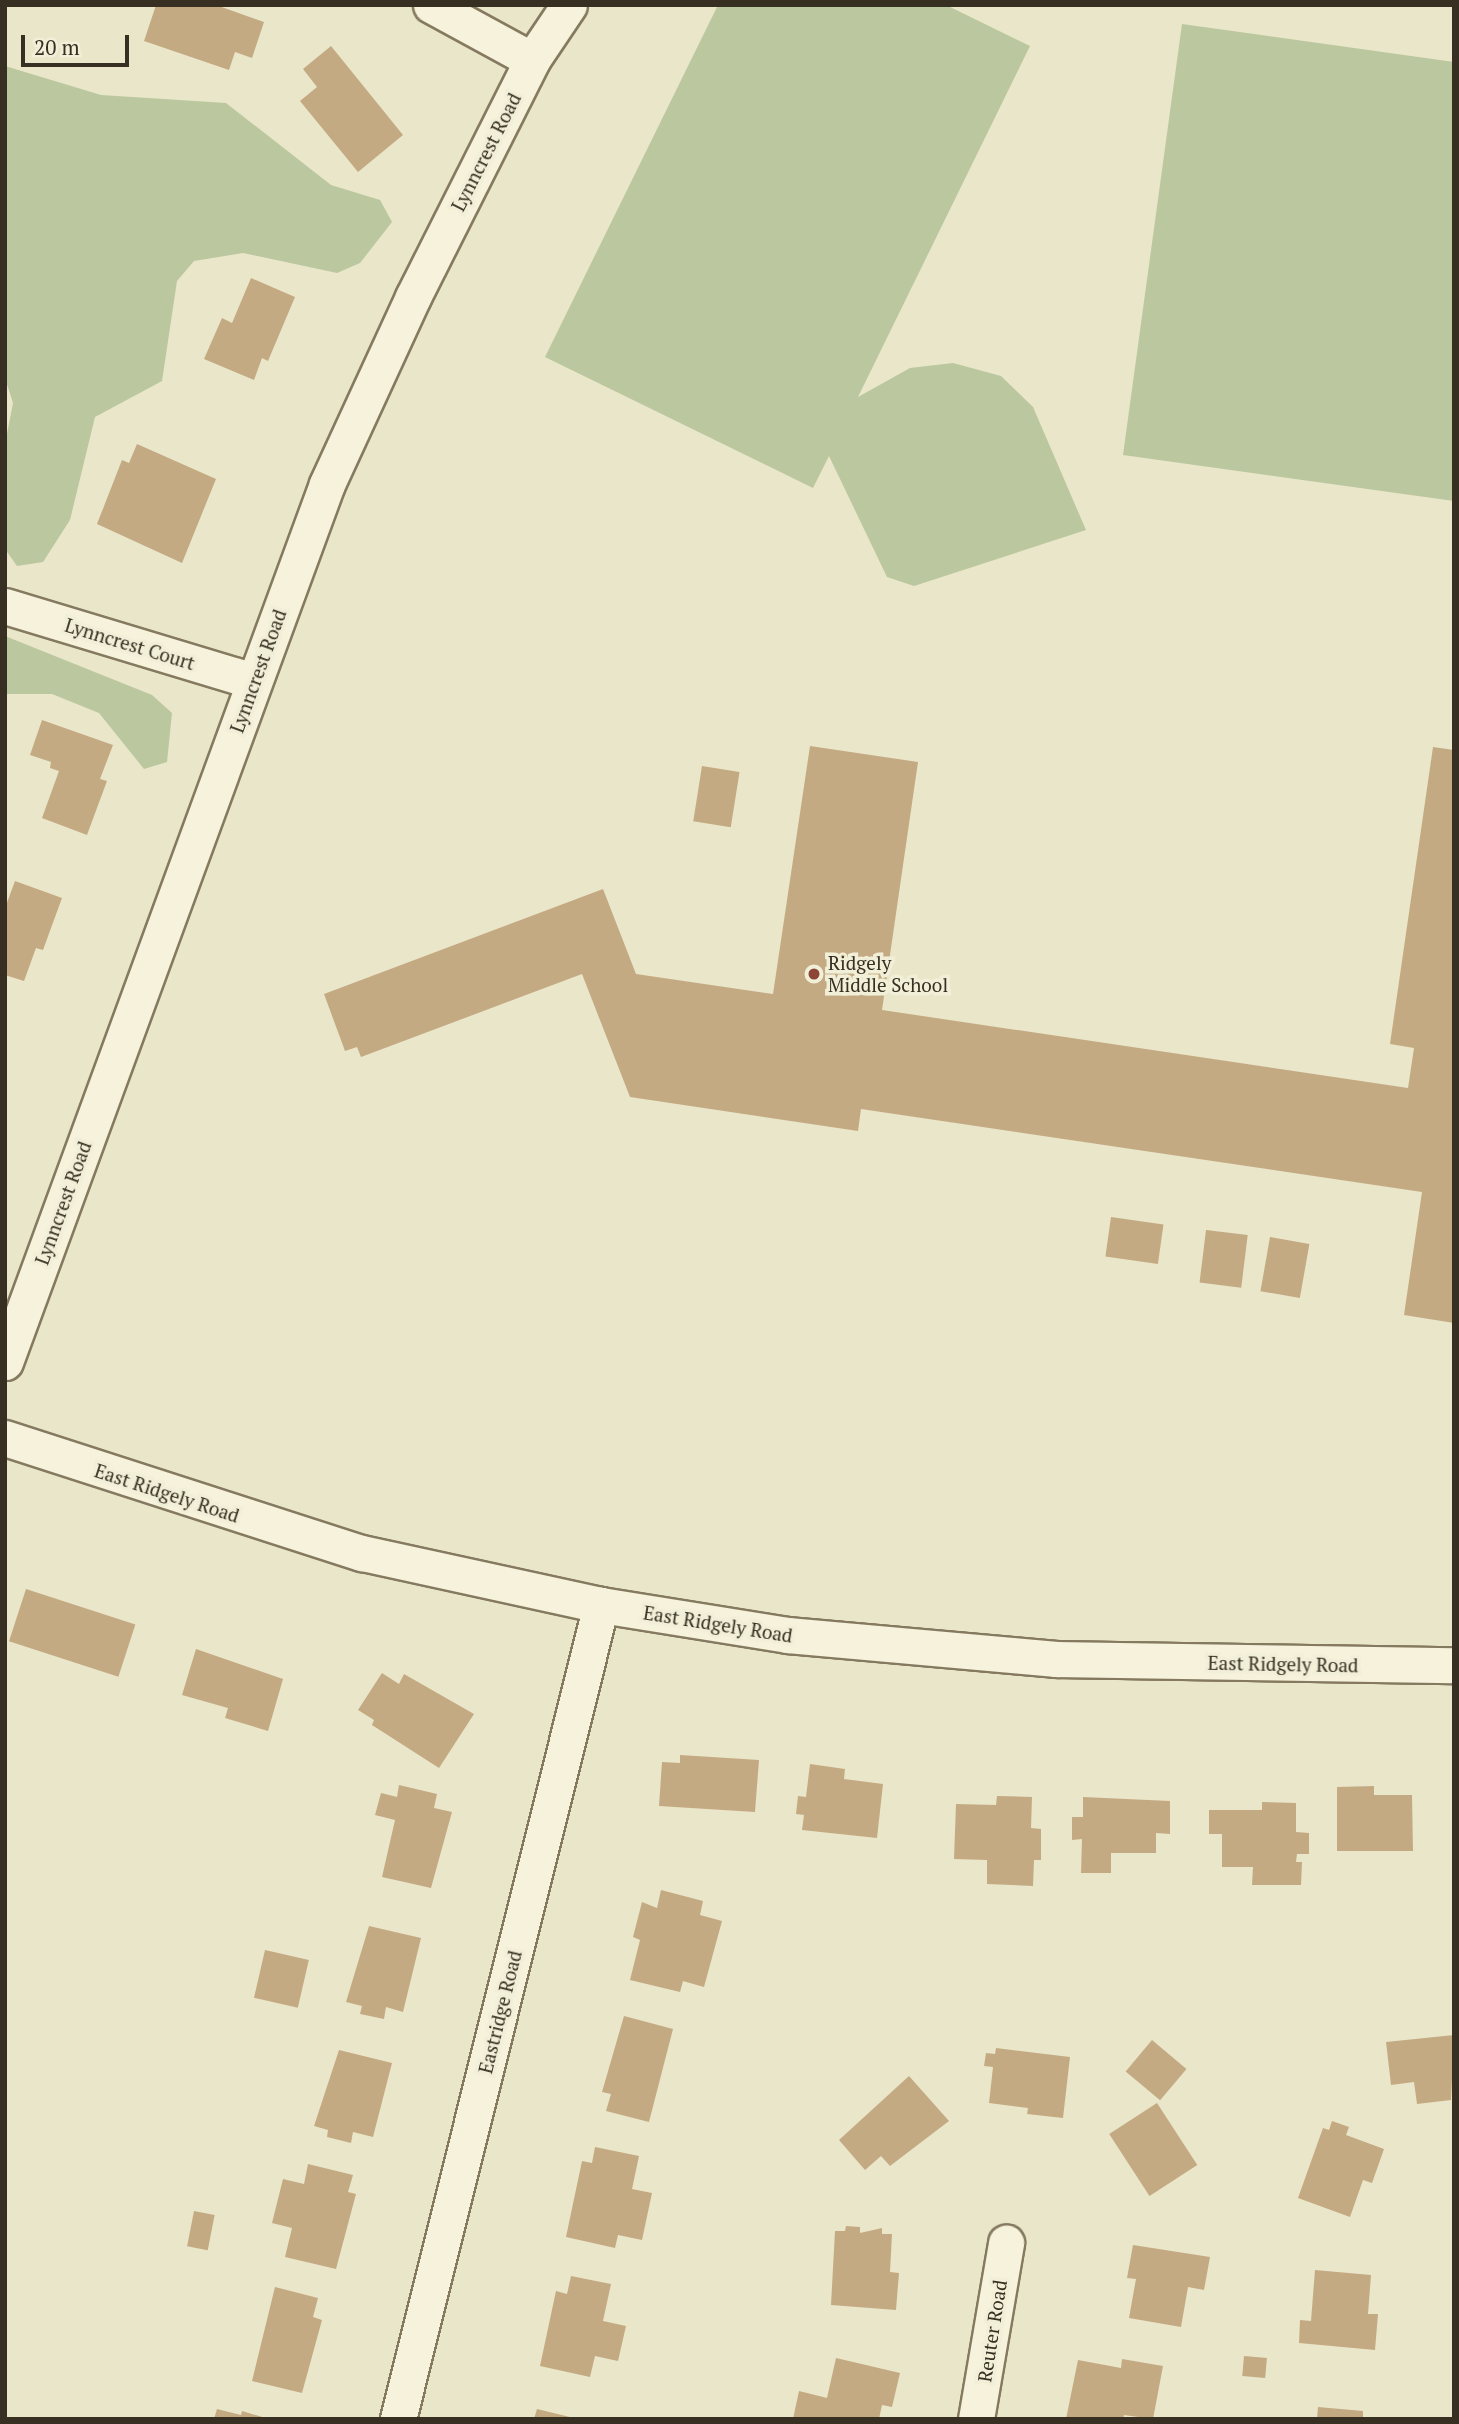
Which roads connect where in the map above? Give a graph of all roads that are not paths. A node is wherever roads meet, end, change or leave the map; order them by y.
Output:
1 (430, 5) edge
2 (569, 5) edge
3 (532, 60) junction
4 (5, 606) edge
5 (254, 681) junction
6 (5, 1363) edge
7 (5, 1438) edge
8 (601, 1605) junction
9 (1454, 1665) edge
10 (1006, 2243) dead end
11 (398, 2419) edge
12 (976, 2419) edge

1 - 3 street
2 - 3 street, Lynncrest Road
3 - 5 street, Lynncrest Road
4 - 5 street, Lynncrest Court
5 - 6 street, Lynncrest Road
7 - 8 street, East Ridgely Road
8 - 9 street, East Ridgely Road
8 - 11 street, Eastridge Road
10 - 12 street, Reuter Road

